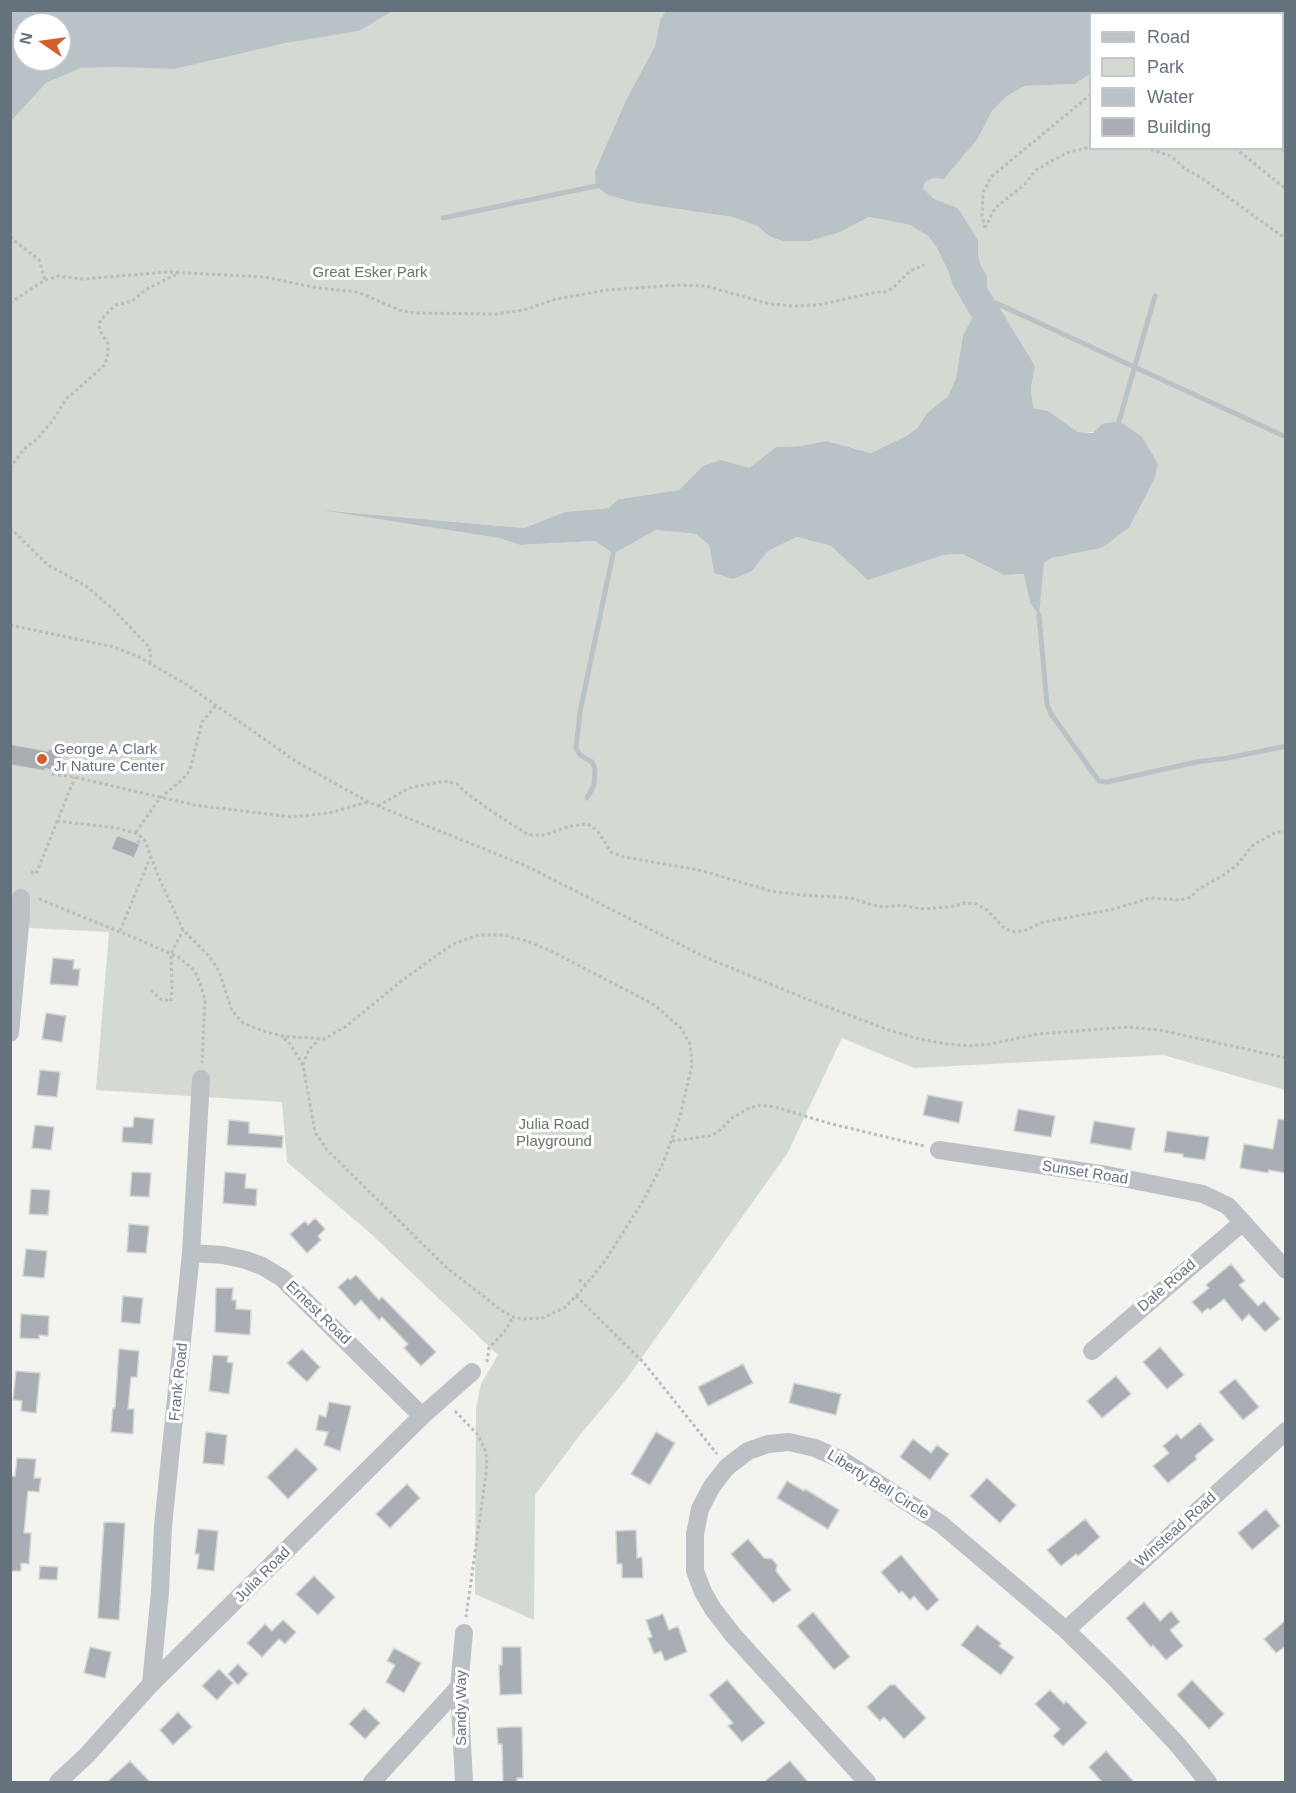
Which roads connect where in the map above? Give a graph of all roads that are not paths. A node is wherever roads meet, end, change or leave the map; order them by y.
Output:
1 (26, 897) road end
2 (10, 1034) edge
3 (201, 1079) road end
4 (939, 1150) road end
5 (1243, 1222) junction
6 (191, 1253) junction
7 (1286, 1270) edge
8 (1092, 1351) dead end
9 (479, 1367) road end
10 (422, 1416) junction
11 (1286, 1431) edge
12 (1066, 1630) junction
13 (464, 1634) road end
14 (151, 1684) junction
15 (459, 1687) junction
16 (58, 1782) edge
17 (372, 1782) edge
18 (464, 1782) edge
19 (867, 1782) edge
20 (1208, 1782) edge

1 - 2 street
3 - 6 street, Frank Road
4 - 5 street, Sunset Road
5 - 7 street
5 - 8 street, Dale Road
6 - 10 street, Ernest Road
6 - 14 street, Frank Road
9 - 10 street, Julia Road
10 - 14 street, Julia Road
11 - 12 street, Winstead Road
12 - 19 street, Liberty Bell Circle
12 - 20 street, Liberty Bell Circle
13 - 15 street, Sandy Way
14 - 16 street, Julia Road
15 - 17 street
15 - 18 street, Sandy Way

